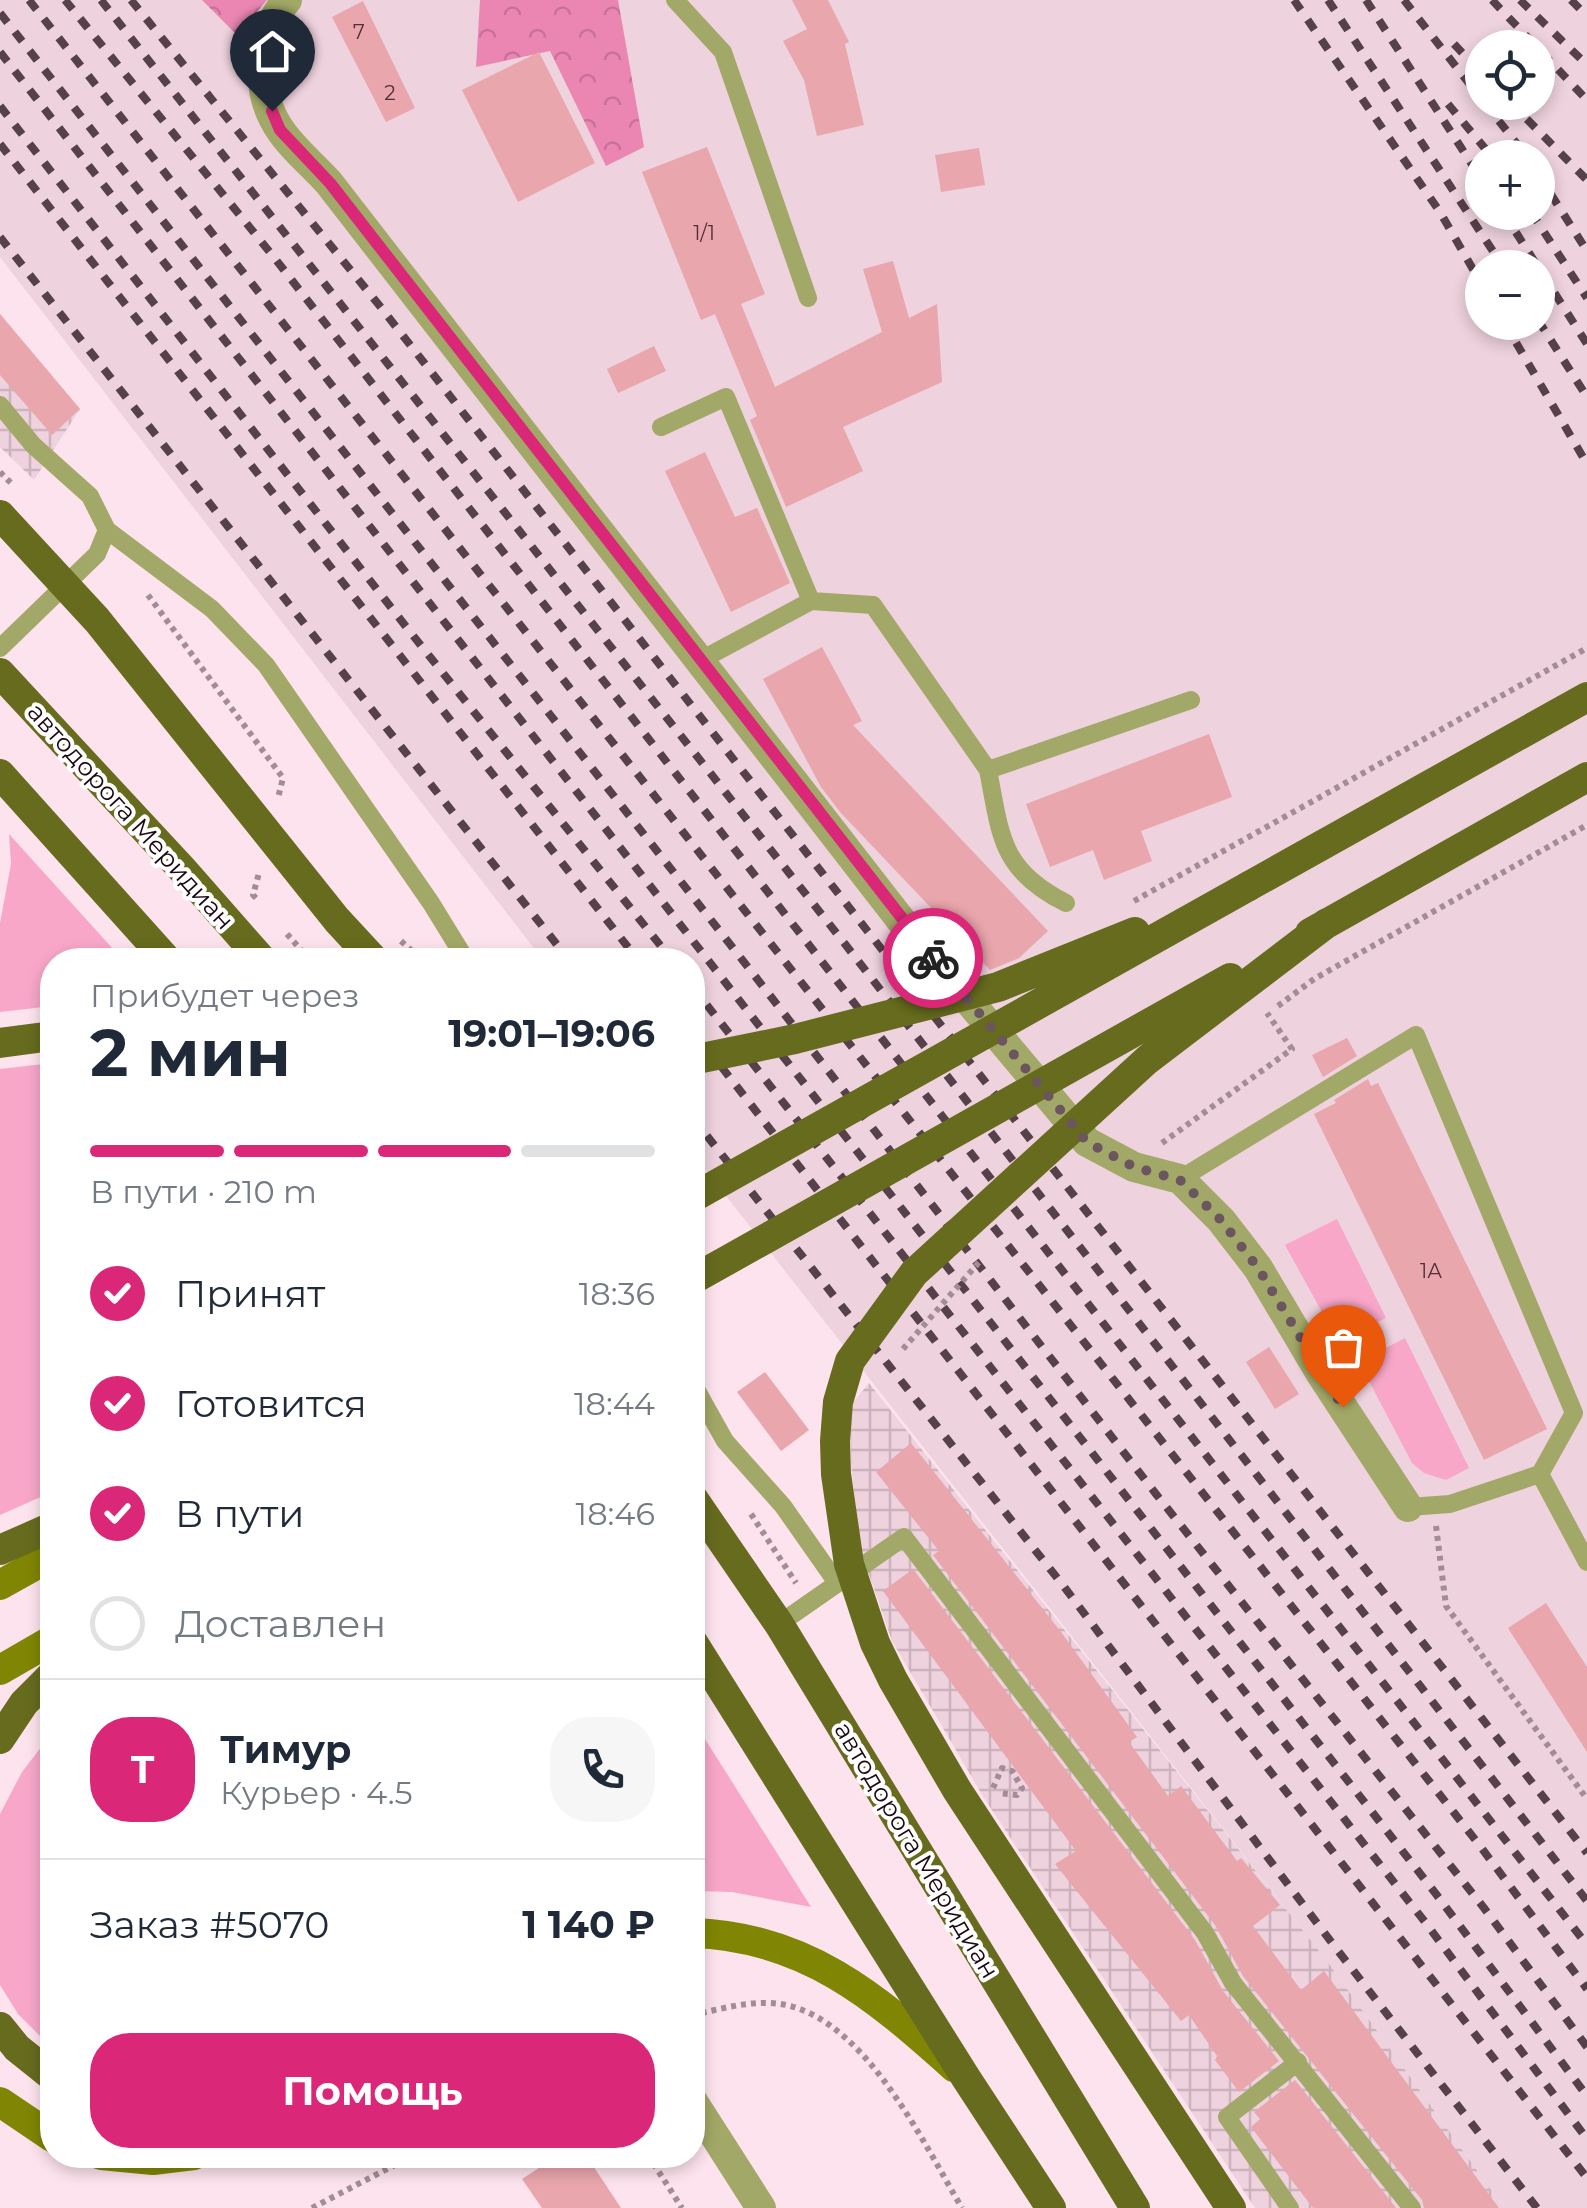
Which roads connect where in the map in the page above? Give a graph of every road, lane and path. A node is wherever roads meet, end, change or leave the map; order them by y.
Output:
1 (287, 0) edge
2 (675, 0) edge
3 (808, 298) dead end
4 (0, 405) edge
5 (661, 427) dead end
6 (0, 515) edge
7 (107, 530) junction
8 (811, 601) junction
9 (0, 648) edge
10 (1587, 648) edge
11 (701, 660) junction
12 (0, 674) edge
13 (1587, 696) edge
14 (1191, 700) dead end
15 (988, 770) junction
16 (0, 774) edge
17 (1587, 777) edge
18 (1587, 825) edge
19 (1249, 886) junction
20 (1066, 903) dead end
21 (1128, 904) dead end
22 (1326, 924) junction
23 (157, 948) edge
24 (251, 948) edge
25 (363, 948) edge
26 (459, 948) edge
27 (1268, 1013) junction
28 (1252, 1024) dead end
29 (40, 1038) edge
30 (0, 1043) edge
31 (705, 1057) edge
32 (1174, 1134) dead end
33 (1180, 1180) junction
34 (705, 1191) edge
35 (982, 1258) dead end
36 (705, 1273) edge
37 (896, 1358) dead end
38 (705, 1405) edge
39 (1540, 1474) junction
40 (746, 1506) dead end
41 (1421, 1506) junction
42 (705, 1515) edge
43 (40, 1532) edge
44 (0, 1550) edge
45 (1587, 1562) edge
46 (40, 1563) edge
47 (837, 1583) junction
48 (0, 1585) edge
49 (809, 1603) junction
50 (779, 1624) junction
51 (40, 1647) edge
52 (705, 1662) edge
53 (0, 1670) edge
54 (40, 1687) edge
55 (0, 1739) edge
56 (984, 1773) dead end
57 (996, 1791) junction
58 (1587, 1798) edge
59 (705, 1934) edge
60 (705, 2013) edge
61 (0, 2028) edge
62 (1298, 2062) junction
63 (40, 2066) edge
64 (966, 2078) junction
65 (0, 2102) edge
66 (705, 2120) edge
67 (40, 2128) edge
68 (389, 2168) edge
69 (656, 2168) edge
70 (312, 2208) edge
71 (682, 2208) edge
72 (761, 2208) edge
73 (962, 2208) edge
74 (1051, 2208) edge
75 (1135, 2208) edge
76 (1231, 2208) edge
77 (1290, 2208) edge
78 (1412, 2208) edge

1 - 11 street
2 - 3 lane
4 - 7 lane
5 - 8 lane
6 - 25 main road, bridge
7 - 9 lane
7 - 26 lane
8 - 11 lane
8 - 15 lane
10 - 21 path, bridge
11 - 33 street
12 - 24 main road, автодорога Меридиан
13 - 19 main road
14 - 15 lane
15 - 20 lane
16 - 23 main road
17 - 22 main road, bridge
18 - 27 path, bridge
19 - 31 main road, bridge
19 - 34 main road, bridge
22 - 36 main road, bridge
22 - 76 main road, bridge
27 - 28 path
27 - 32 path
29 - 30 main road
33 - 39 lane
33 - 41 street
35 - 37 path, bridge
38 - 47 lane
39 - 41 lane
39 - 45 lane
40 - 49 path
41 - 58 path
42 - 50 main road, автодорога Меридиан
43 - 44 main road
46 - 48 main road
47 - 49 lane
47 - 62 lane
49 - 50 lane
50 - 75 main road, автодорога Меридиан
51 - 53 main road
52 - 64 main road
54 - 55 main road
56 - 57 path
57 - 57 path
59 - 64 main road
60 - 73 path
61 - 63 main road
62 - 77 lane
62 - 78 lane
64 - 74 main road
65 - 67 main road
66 - 72 street
68 - 70 path
69 - 71 path

